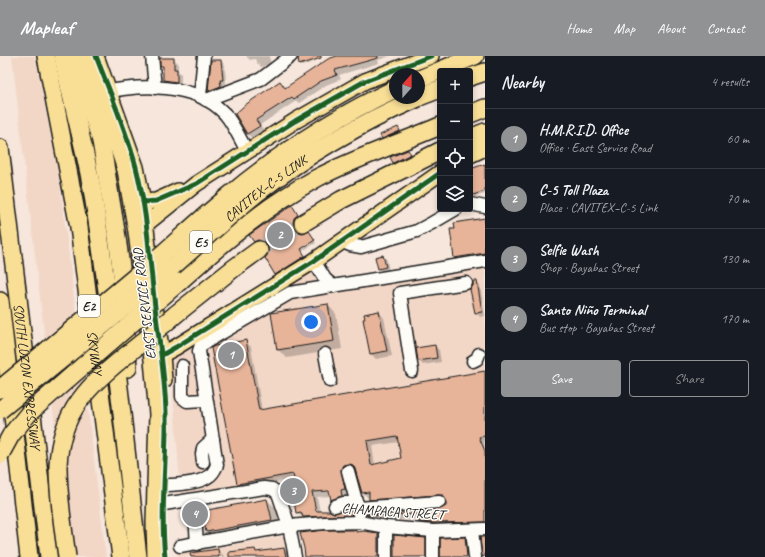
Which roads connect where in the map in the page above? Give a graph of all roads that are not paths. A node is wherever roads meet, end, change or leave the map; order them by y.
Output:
1 (46, 56) edge
2 (62, 56) edge
3 (74, 56) edge
4 (84, 56) edge
5 (96, 56) edge
6 (152, 56) edge
7 (204, 56) edge
8 (291, 56) edge
9 (431, 56) edge
10 (475, 56) edge
11 (485, 72) edge
12 (425, 76) edge
13 (473, 76) edge
14 (155, 88) junction
15 (437, 90) edge
16 (103, 92) junction
17 (389, 92) edge
18 (425, 95) edge
19 (203, 98) junction
20 (405, 104) edge
21 (485, 108) edge
22 (473, 113) edge
23 (437, 127) edge
24 (485, 132) edge
25 (473, 137) edge
26 (0, 148) edge
27 (485, 148) edge
28 (248, 151) junction
29 (437, 152) edge
30 (473, 154) edge
31 (437, 175) edge
32 (196, 184) junction
33 (144, 202) junction
34 (473, 205) edge
35 (485, 207) edge
36 (451, 212) edge
37 (303, 223) tunnel mouth
38 (141, 228) junction
39 (343, 242) junction
40 (259, 250) tunnel mouth
41 (314, 261) junction
42 (485, 261) edge
43 (397, 276) junction
44 (466, 283) dead end
45 (333, 286) junction
46 (400, 293) junction
47 (0, 301) edge
48 (325, 354) dead end
49 (157, 358) junction
50 (182, 366) dead end
51 (412, 371) dead end
52 (330, 380) dead end
53 (0, 389) edge
54 (206, 400) junction
55 (6, 412) edge
56 (213, 439) junction
57 (0, 455) edge
58 (203, 462) dead end
59 (348, 470) dead end
60 (128, 472) junction
61 (160, 486) junction
62 (194, 500) junction
63 (439, 502) dead end
64 (164, 504) junction
65 (357, 505) junction
66 (335, 506) dead end
67 (359, 522) junction
68 (290, 526) junction
69 (386, 527) junction
70 (472, 530) junction
71 (485, 530) edge
72 (433, 531) junction
73 (197, 544) junction
74 (180, 546) dead end
75 (160, 555) edge
76 (29, 557) edge
77 (49, 557) edge
78 (67, 557) edge
79 (122, 557) edge
80 (138, 557) edge
81 (295, 557) edge
82 (386, 557) edge
83 (433, 557) edge
84 (475, 557) edge

1 - 79 highway, SKYWAY / E2
2 - 60 highway, SKYWAY / E2
3 - 60 highway, SKYWAY / E2
4 - 16 main road, EAST SERVICE ROAD
5 - 16 main road, EAST SERVICE ROAD
6 - 14 street
7 - 19 street
8 - 19 street
9 - 28 main road
10 - 12 highway
11 - 13 highway
14 - 16 street
14 - 19 street
15 - 18 highway, CAVITEX–C-5 LINK / E5
16 - 33 main road, EAST SERVICE ROAD
16 - 38 main road, EAST SERVICE ROAD
17 - 53 highway, CAVITEX–C-5 LINK / E5, bridge
19 - 28 street
20 - 55 highway, CAVITEX–C-5 LINK / E5, bridge
21 - 22 highway
23 - 57 highway, bridge
24 - 25 highway
26 - 77 highway, SOUTH LUZON EXPRESSWAY
27 - 30 main road
28 - 32 main road
29 - 37 highway
31 - 39 main road
32 - 33 main road
32 - 38 main road
33 - 38 main road, EAST SERVICE ROAD
34 - 35 street
36 - 39 street
38 - 49 main road, EAST SERVICE ROAD
39 - 41 main road
40 - 78 highway, bridge
41 - 45 street
41 - 49 main road
42 - 43 street
43 - 45 street
43 - 46 street
44 - 46 street
45 - 54 street
46 - 51 street
47 - 55 highway, SOUTH LUZON EXPRESSWAY
48 - 52 street
49 - 61 main road, EAST SERVICE ROAD
50 - 54 street
53 - 55 highway, SOUTH LUZON EXPRESSWAY
54 - 56 street
55 - 76 highway, SOUTH LUZON EXPRESSWAY
56 - 58 street
56 - 61 street
59 - 65 street
60 - 80 highway, SKYWAY / E2
61 - 64 main road, EAST SERVICE ROAD
61 - 75 main road, EAST SERVICE ROAD
62 - 64 street
62 - 68 street
62 - 73 street
63 - 65 street
64 - 75 main road, EAST SERVICE ROAD
65 - 66 street
65 - 67 street
67 - 68 street, CHAMPACA STREET
67 - 69 street, CHAMPACA STREET
68 - 73 street, CHAMPACA STREET
68 - 81 street
69 - 72 street, CHAMPACA STREET
69 - 82 street
70 - 71 street, CHAMPACA STREET
70 - 72 street, CHAMPACA STREET
70 - 84 street
72 - 83 street
73 - 74 street, CHAMPACA STREET

